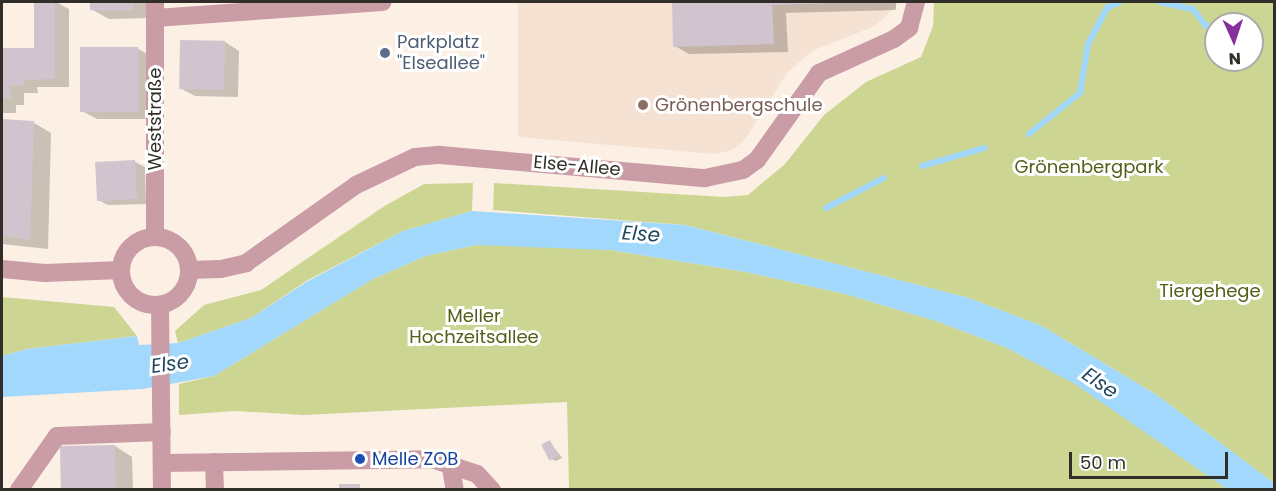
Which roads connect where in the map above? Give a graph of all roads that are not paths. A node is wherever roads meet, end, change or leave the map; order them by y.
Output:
1 (382, 2) edge
2 (916, 2) edge
3 (155, 10) edge
4 (155, 237) junction
5 (2, 269) edge
6 (121, 270) junction
7 (189, 270) junction
8 (160, 304) junction
9 (162, 432) junction
10 (214, 462) junction
11 (162, 463) junction
12 (450, 463) junction
13 (478, 482) edge
14 (20, 489) edge
15 (162, 489) edge
16 (215, 489) edge
17 (455, 489) edge
18 (492, 489) edge

1 - 3 street
2 - 7 street, Else-Allee
3 - 4 street, Weststraße
4 - 6 street
4 - 7 street
5 - 6 street
6 - 8 street
7 - 8 street
8 - 9 street
9 - 11 street
9 - 14 street
10 - 11 street
10 - 12 street
10 - 16 street
11 - 15 street
12 - 13 street
12 - 17 street
13 - 18 street

